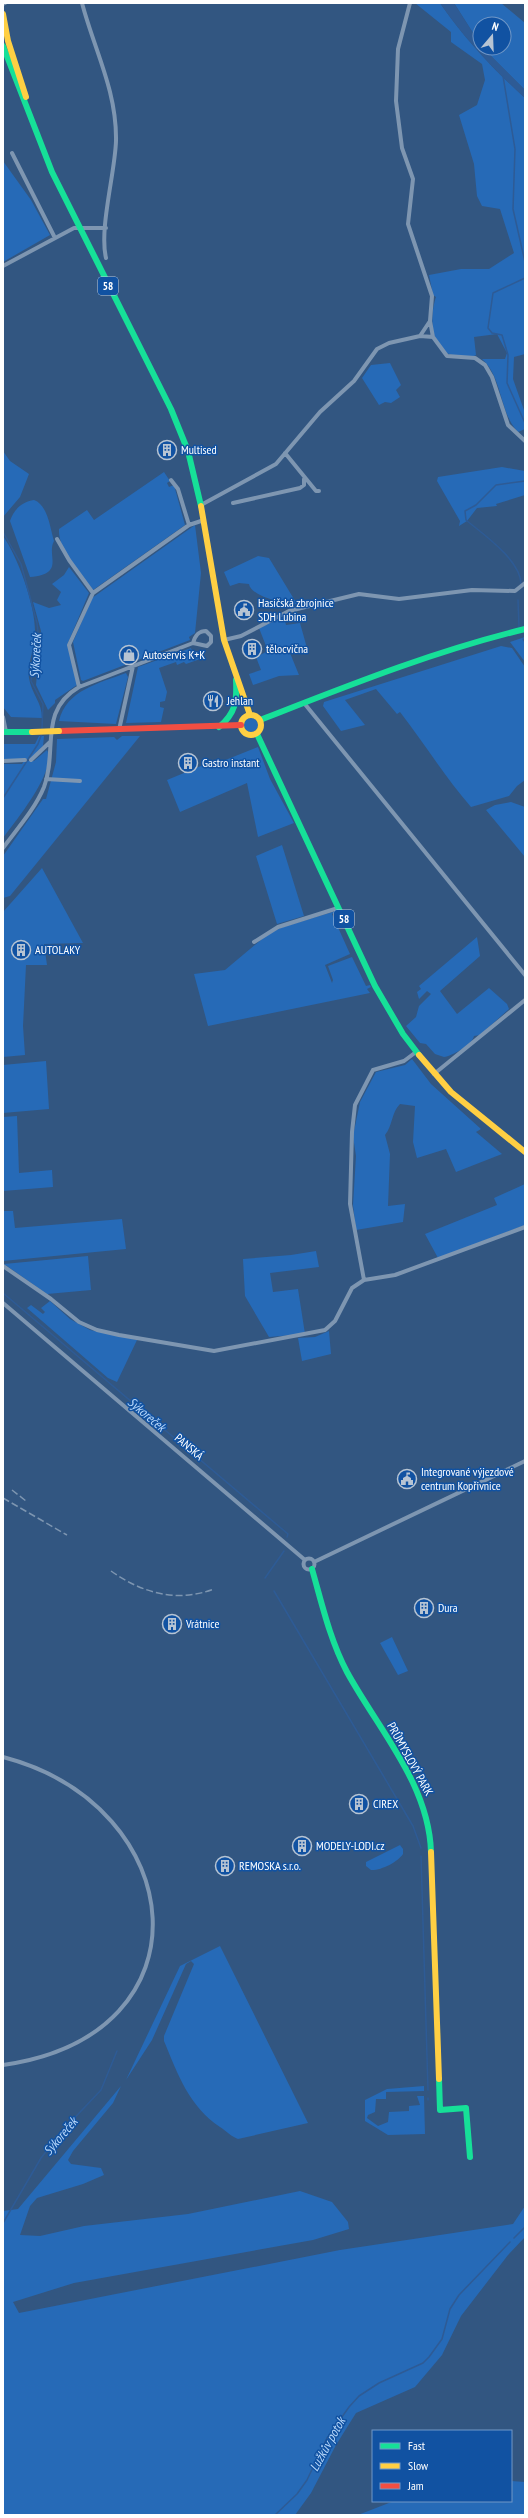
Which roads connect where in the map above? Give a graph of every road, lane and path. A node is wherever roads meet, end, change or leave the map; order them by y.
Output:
1 (82, 3) edge
2 (410, 3) edge
3 (3, 14) edge
4 (3, 46) edge
5 (42, 146) junction
6 (12, 153) dead end
7 (79, 228) junction
8 (106, 228) junction
9 (54, 236) junction
10 (106, 258) dead end
11 (3, 266) edge
12 (430, 321) junction
13 (420, 336) junction
14 (432, 338) junction
15 (525, 441) edge
16 (285, 454) junction
17 (304, 479) junction
18 (170, 480) dead end
19 (319, 491) dead end
20 (234, 504) dead end
21 (201, 505) junction
22 (204, 520) junction
23 (189, 525) junction
24 (57, 539) dead end
25 (525, 584) edge
26 (93, 593) junction
27 (525, 629) edge
28 (224, 640) junction
29 (193, 643) junction
30 (133, 666) junction
31 (236, 680) junction
32 (79, 687) junction
33 (304, 703) junction
34 (250, 715) junction
35 (3, 717) edge
36 (260, 720) junction
37 (241, 726) junction
38 (219, 727) junction
39 (119, 730) junction
40 (4, 732) edge
41 (257, 734) junction
42 (50, 742) junction
43 (25, 760) dead end
44 (31, 760) dead end
45 (3, 761) edge
46 (46, 779) junction
47 (80, 781) dead end
48 (3, 848) edge
49 (338, 908) junction
50 (254, 942) dead end
51 (525, 975) edge
52 (525, 1000) edge
53 (416, 1052) junction
54 (434, 1074) junction
55 (525, 1152) edge
56 (525, 1227) edge
57 (3, 1266) edge
58 (364, 1280) junction
59 (3, 1304) edge
60 (525, 1461) edge
61 (305, 1560) junction
62 (314, 1562) junction
63 (312, 1568) junction
64 (3, 1756) edge
65 (3, 2065) edge
66 (470, 2157) dead end

1 - 8 street
2 - 12 street
3 - 5 main road
4 - 5 main road, 58
5 - 7 main road, 58
6 - 9 street
7 - 8 street
7 - 9 street
7 - 21 main road, 58
8 - 10 street
9 - 11 street
12 - 13 street
12 - 14 street
13 - 14 street
13 - 16 street
14 - 15 street
16 - 17 street
16 - 21 street
17 - 19 street
17 - 20 street
18 - 23 street
21 - 22 main road, 58
22 - 23 street
22 - 28 main road, 58
23 - 26 street
24 - 26 street
25 - 28 street
26 - 32 street
27 - 33 main road
28 - 31 main road, 58
29 - 29 street
29 - 30 street
30 - 32 street
30 - 39 street
31 - 34 main road, 58
31 - 38 main road
32 - 42 street
33 - 36 main road
33 - 51 street
34 - 36 main road
34 - 37 main road
35 - 40 street
36 - 41 main road
37 - 38 main road
37 - 41 main road
38 - 39 main road
39 - 40 main road, bridge
41 - 49 main road, 58
42 - 44 street
42 - 46 street
43 - 45 street
46 - 47 street
46 - 48 street
49 - 50 street
49 - 53 main road, 58
52 - 54 street
53 - 54 main road, 58
53 - 58 street
54 - 55 main road, 58
56 - 58 street
57 - 58 street
59 - 61 street, PANSKÁ
60 - 62 street
61 - 62 street
61 - 63 street, PANSKÁ
62 - 63 street
63 - 66 main road, PRŮMYSLOVÝ PARK
64 - 65 street

